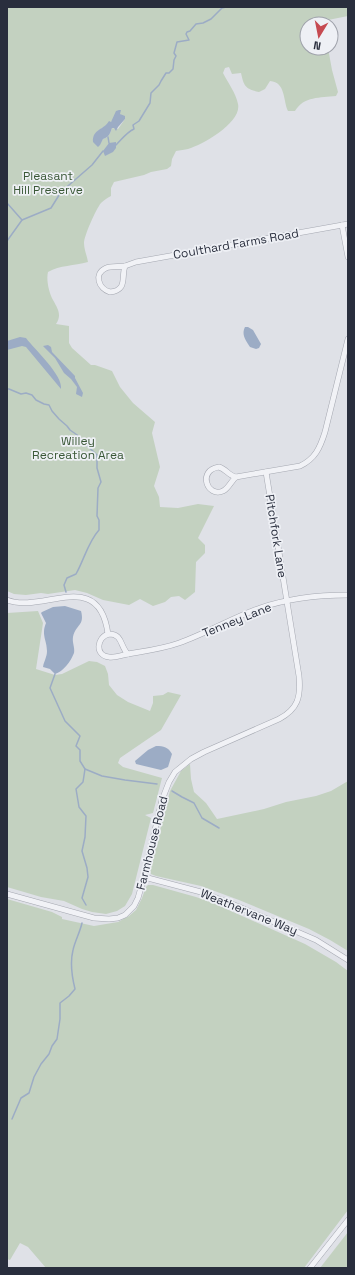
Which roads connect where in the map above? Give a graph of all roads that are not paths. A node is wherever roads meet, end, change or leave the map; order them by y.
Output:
1 (345, 225) edge
2 (348, 257) edge
3 (125, 266) junction
4 (348, 340) edge
5 (266, 472) junction
6 (236, 477) junction
7 (348, 595) edge
8 (7, 600) edge
9 (287, 601) junction
10 (108, 634) junction
11 (128, 654) junction
12 (144, 877) junction
13 (7, 894) edge
14 (348, 960) edge
15 (348, 1220) edge
16 (310, 1268) edge

1 - 2 street
1 - 3 street, Coulthard Farms Road
3 - 3 street, Coulthard Farms Road
4 - 5 street
5 - 6 street
5 - 9 street, Pitchfork Lane
6 - 6 street
7 - 9 street, Tenney Lane
8 - 10 street
9 - 11 street, Tenney Lane
9 - 12 street, Farmhouse Road
10 - 11 street
10 - 11 street, Tenney Lane
12 - 13 street, Farmhouse Road
12 - 14 street, Weathervane Way
15 - 16 street

